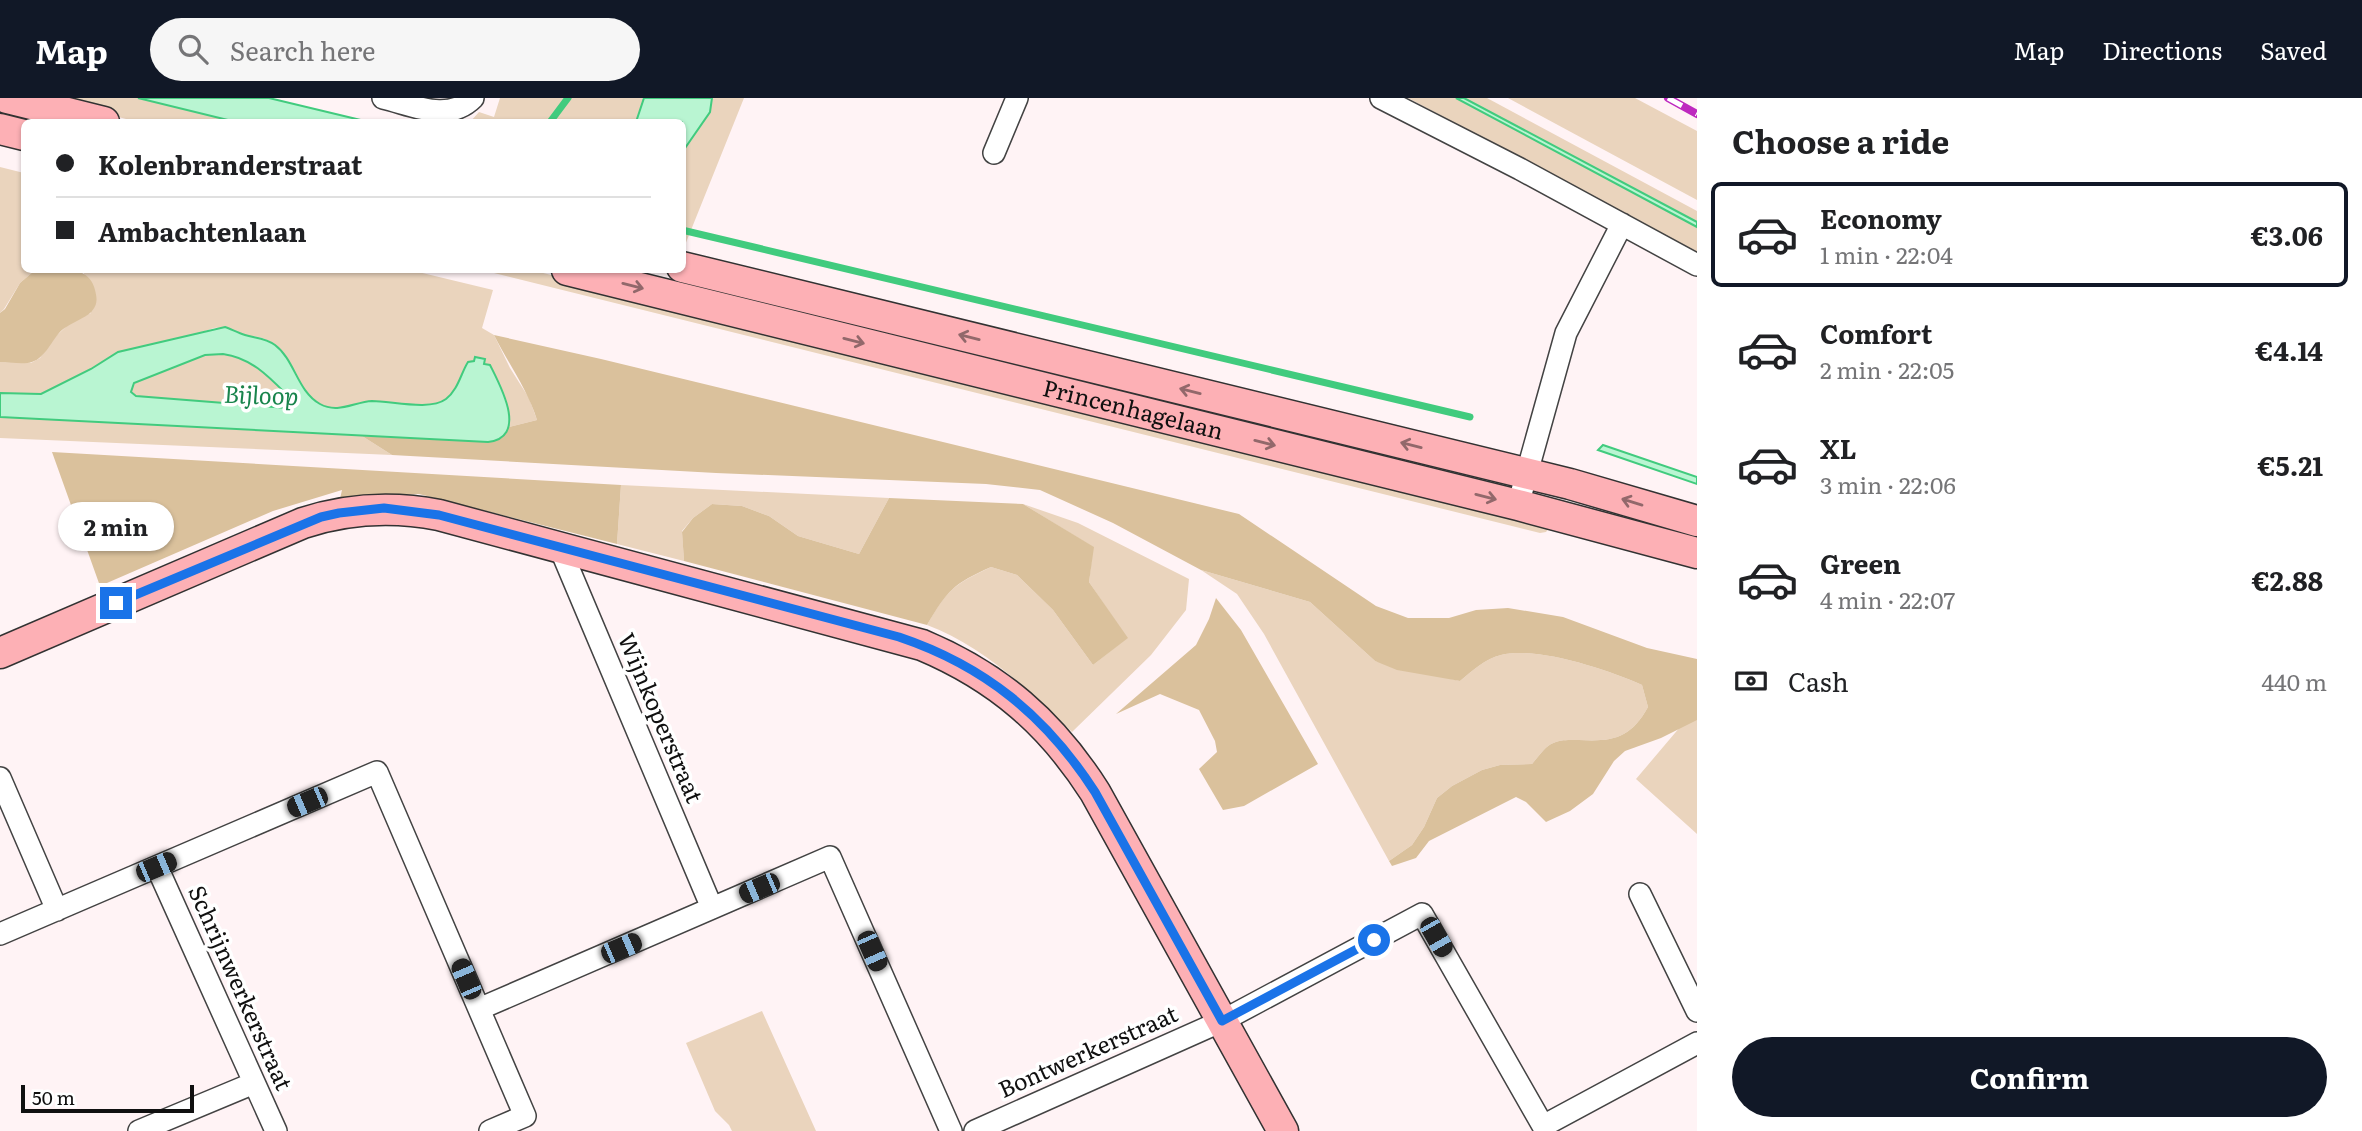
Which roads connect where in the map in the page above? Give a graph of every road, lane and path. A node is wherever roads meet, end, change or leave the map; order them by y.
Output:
1 (7, 98) edge
2 (383, 98) edge
3 (473, 98) edge
4 (1017, 98) edge
5 (1381, 98) edge
6 (92, 119) edge
7 (0, 129) edge
8 (21, 134) edge
9 (995, 153) dead end
10 (1622, 224) junction
11 (1697, 265) edge
12 (686, 268) edge
13 (579, 273) edge
14 (1527, 473) junction
15 (1518, 505) junction
16 (1697, 521) edge
17 (560, 548) junction
18 (1697, 553) edge
19 (0, 653) edge
20 (0, 778) edge
21 (156, 867) junction
22 (1640, 894) dead end
23 (712, 908) junction
24 (57, 910) junction
25 (0, 934) edge
26 (479, 1009) junction
27 (1697, 1011) edge
28 (1222, 1021) junction
29 (1697, 1043) edge
30 (254, 1083) junction
31 (1538, 1128) edge
32 (139, 1131) edge
33 (276, 1131) edge
34 (490, 1131) edge
35 (951, 1131) edge
36 (975, 1131) edge
37 (1283, 1131) edge

1 - 6 main road
2 - 3 street
4 - 9 street
5 - 10 street
7 - 8 main road
10 - 11 street
10 - 14 street
14 -> 12 main road, Princenhagelaan
13 -> 15 main road, Princenhagelaan
14 - 15 street
16 -> 14 main road, Princenhagelaan
15 - 18 main road, Princenhagelaan
17 - 19 main road
17 - 23 street, Wijnkoperstraat
17 - 28 main road
20 - 24 street
21 - 24 street
21 - 26 street
21 - 30 street, Schrijnwerkerstraat
22 - 27 street
23 - 26 street
23 - 35 street
24 - 25 street
26 - 34 street
28 - 31 street, Bontwerkerstraat
28 - 36 street, Bontwerkerstraat
28 - 37 main road
29 - 31 street
30 - 32 street
30 - 33 street, Schrijnwerkerstraat

